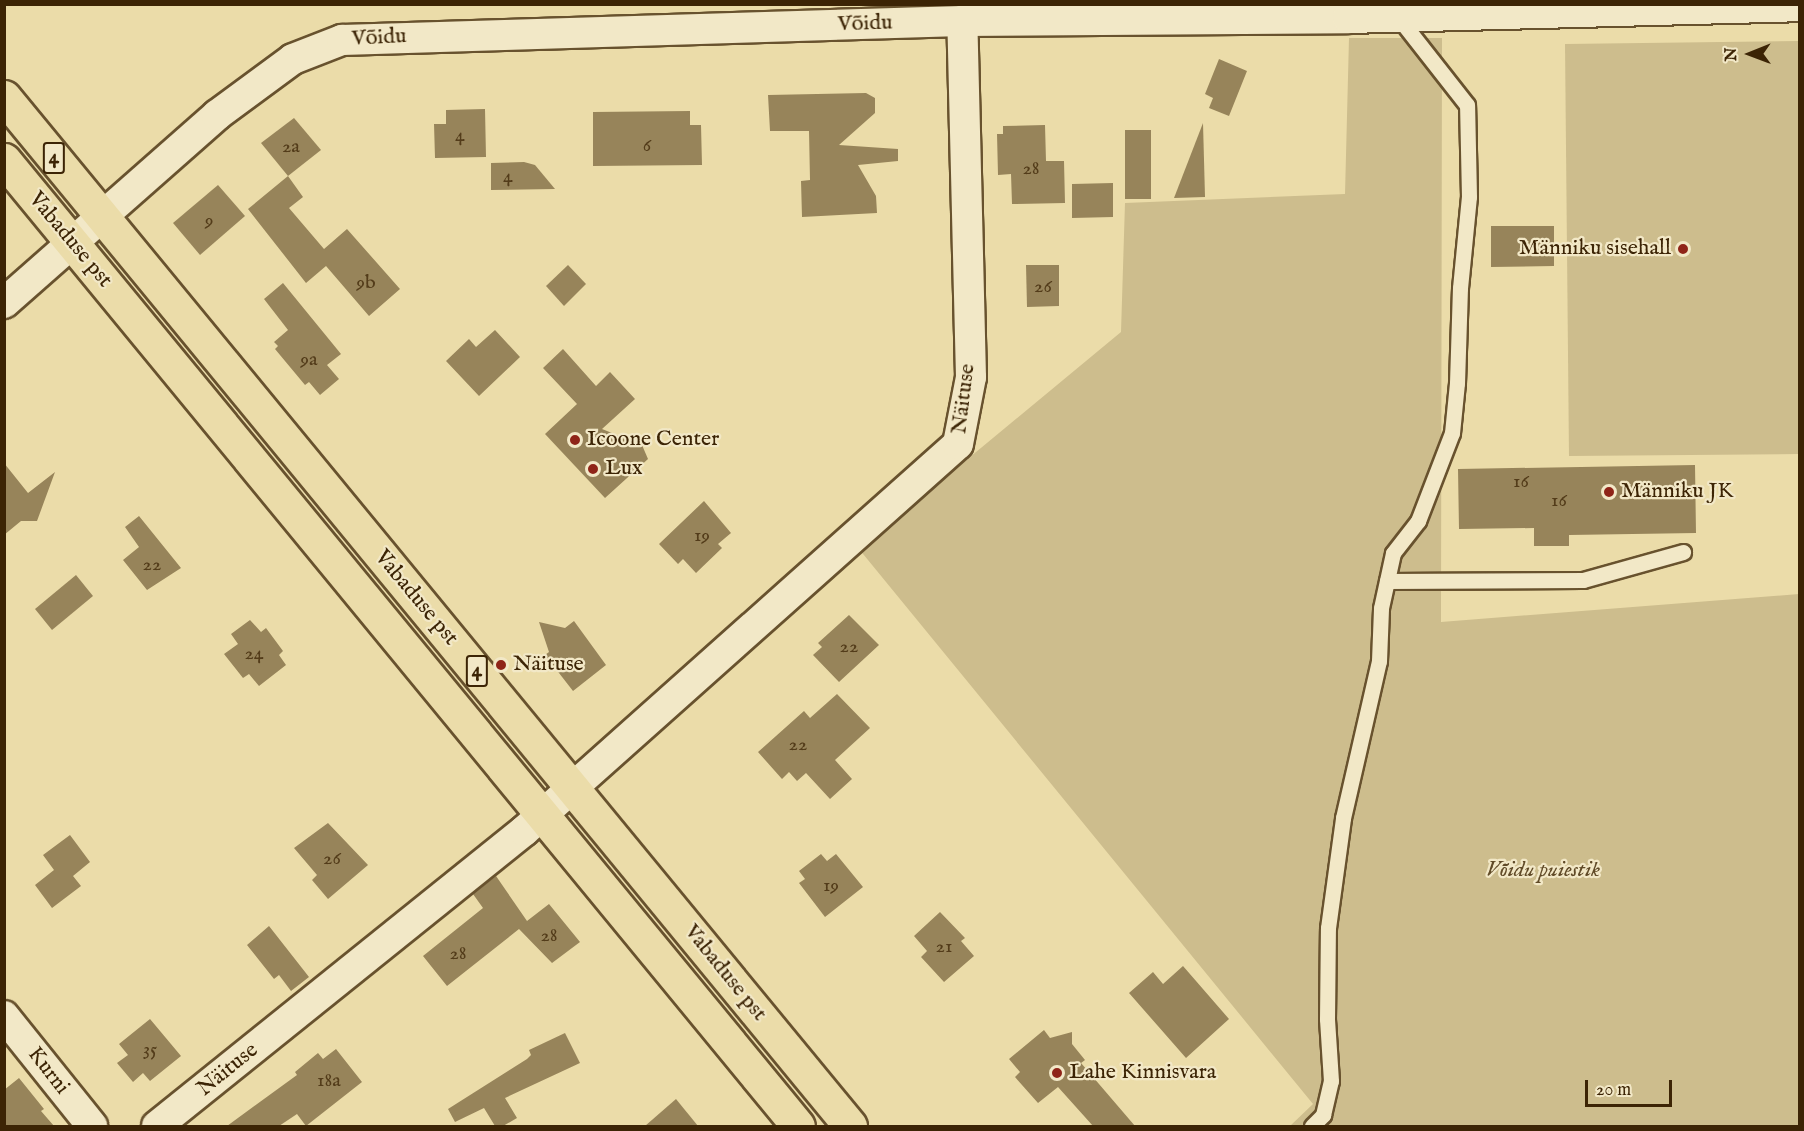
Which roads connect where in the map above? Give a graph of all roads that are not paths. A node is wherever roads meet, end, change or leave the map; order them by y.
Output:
1 (1800, 6) edge
2 (1505, 8) edge
3 (930, 13) edge
4 (1397, 15) junction
5 (962, 21) junction
6 (4, 97) edge
7 (4, 160) edge
8 (102, 218) junction
9 (73, 244) junction
10 (4, 303) edge
11 (1683, 552) dead end
12 (1387, 581) junction
13 (573, 787) junction
14 (542, 815) junction
15 (4, 1016) edge
16 (92, 1126) edge
17 (157, 1126) edge
18 (798, 1126) edge
19 (850, 1126) edge
20 (1312, 1126) edge

1 - 2 street, Võidu
2 - 4 street, Võidu
3 - 5 street, Võidu
3 - 8 street, Võidu
4 - 5 street, Võidu
4 - 12 lane
5 - 13 street, Näituse
6 - 8 highway, Vabaduse pst / 4
7 - 9 highway, Vabaduse pst / 4
8 - 9 street, Võidu
8 - 13 highway, Vabaduse pst / 4
9 - 10 street, Võidu
9 - 14 highway, Vabaduse pst / 4
11 - 12 lane
12 - 20 lane
13 - 14 street, Näituse
13 - 19 highway, Vabaduse pst / 4
14 - 17 street, Näituse
14 - 18 highway, Vabaduse pst / 4
15 - 16 street, Kurni

